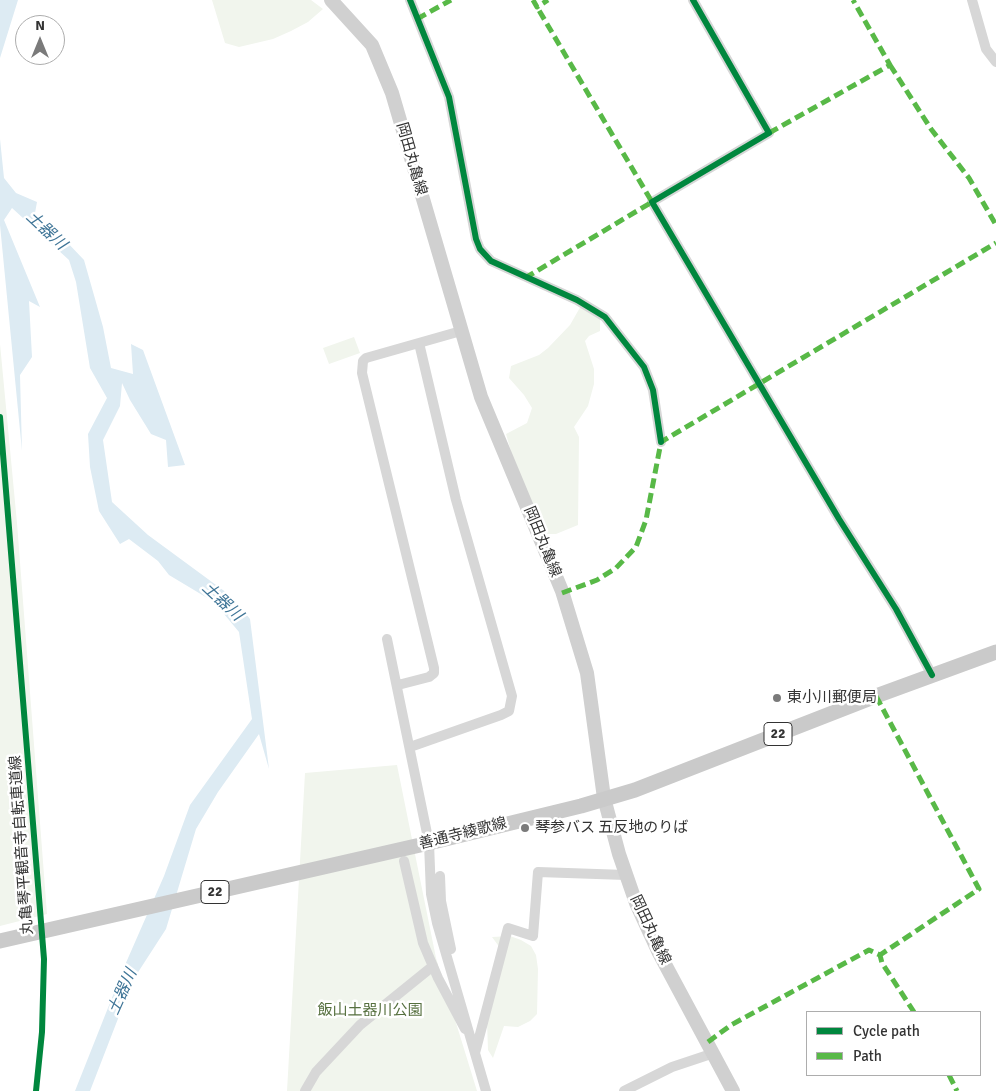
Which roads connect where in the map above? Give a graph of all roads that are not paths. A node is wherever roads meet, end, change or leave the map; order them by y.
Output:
1 (410, 0) edge
2 (693, 0) edge
3 (972, 0) edge
4 (335, 1) edge
5 (996, 62) edge
6 (461, 331) junction
7 (420, 343) junction
8 (661, 442) dead end
9 (387, 639) dead end
10 (996, 652) edge
11 (932, 675) junction
12 (398, 685) junction
13 (410, 748) junction
14 (604, 798) junction
15 (429, 843) junction
16 (404, 861) dead end
17 (626, 875) junction
18 (440, 876) dead end
19 (0, 941) edge
20 (433, 966) junction
21 (470, 1038) junction
22 (714, 1053) junction
23 (475, 1054) junction
24 (306, 1091) edge
25 (486, 1091) edge
26 (624, 1091) edge
27 (733, 1091) edge

1 - 8 street
2 - 11 street
3 - 5 street
4 - 6 main road, 岡田丸亀線
6 - 7 street
6 - 14 main road, 岡田丸亀線
7 - 12 street
7 - 13 street
9 - 12 street
10 - 11 main road, 善通寺綾歌線 / 22
11 - 14 main road, 善通寺綾歌線 / 22
12 - 13 street
13 - 15 street
14 - 15 main road, 善通寺綾歌線 / 22
14 - 17 main road, 岡田丸亀線
15 - 19 main road, 善通寺綾歌線 / 22
15 - 21 street
16 - 20 street
17 - 22 main road, 岡田丸亀線
17 - 23 street
18 - 21 street
20 - 21 street
20 - 24 street
21 - 23 street
22 - 26 street
22 - 27 main road, 岡田丸亀線
23 - 25 street

